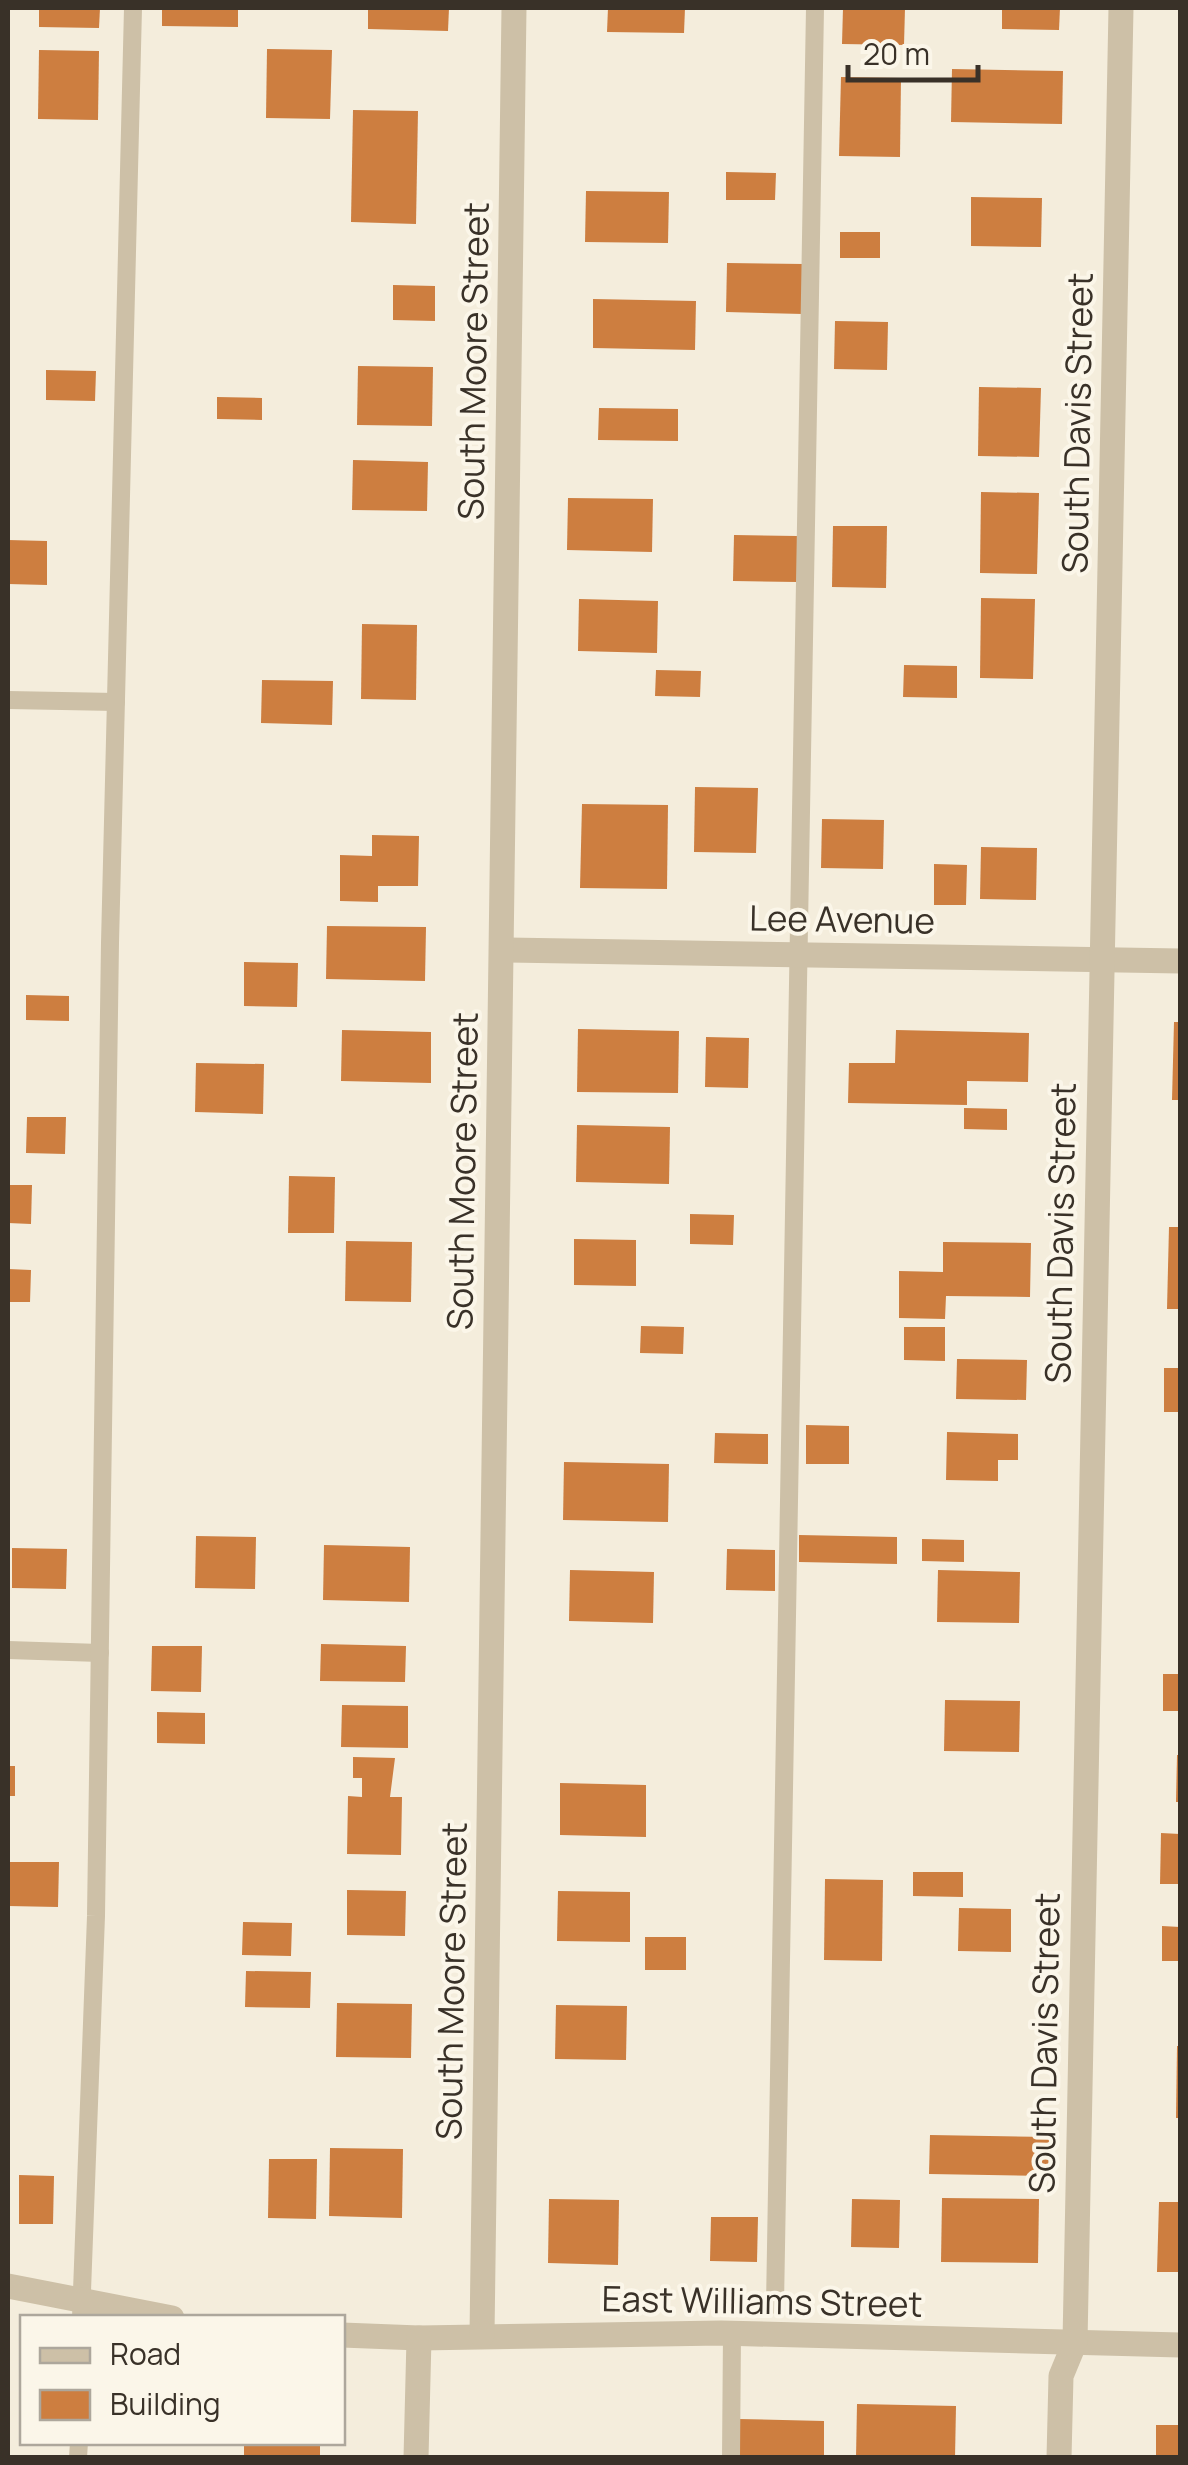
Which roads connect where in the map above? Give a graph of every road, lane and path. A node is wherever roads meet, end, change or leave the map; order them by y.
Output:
1 (133, 8) edge
2 (514, 8) edge
3 (815, 8) edge
4 (1121, 8) edge
5 (8, 700) edge
6 (116, 702) junction
7 (502, 950) junction
8 (798, 955) junction
9 (1102, 959) junction
10 (1180, 960) edge
11 (8, 1650) edge
12 (100, 1653) junction
13 (8, 2286) edge
14 (775, 2305) dead end
15 (81, 2308) edge
16 (145, 2315) edge
17 (732, 2333) junction
18 (345, 2335) edge
19 (482, 2336) junction
20 (419, 2338) junction
21 (1074, 2342) junction
22 (1180, 2345) edge
23 (416, 2458) edge
24 (730, 2458) edge
25 (1059, 2458) edge

1 - 6 lane
2 - 7 street, South Moore Street
3 - 8 lane
4 - 9 street, South Davis Street
5 - 6 lane
6 - 12 lane
7 - 8 street, Lee Avenue
7 - 19 street, South Moore Street
8 - 9 street, Lee Avenue
8 - 14 lane
9 - 10 street, Lee Avenue
9 - 21 street, South Davis Street
11 - 12 lane
12 - 15 lane
13 - 15 street
15 - 16 street
17 - 19 street, East Williams Street
17 - 21 street, East Williams Street
17 - 24 lane
18 - 20 street, East Williams Street
19 - 20 street, East Williams Street
20 - 23 street
21 - 22 street, East Williams Street
21 - 25 street, South Davis Street

